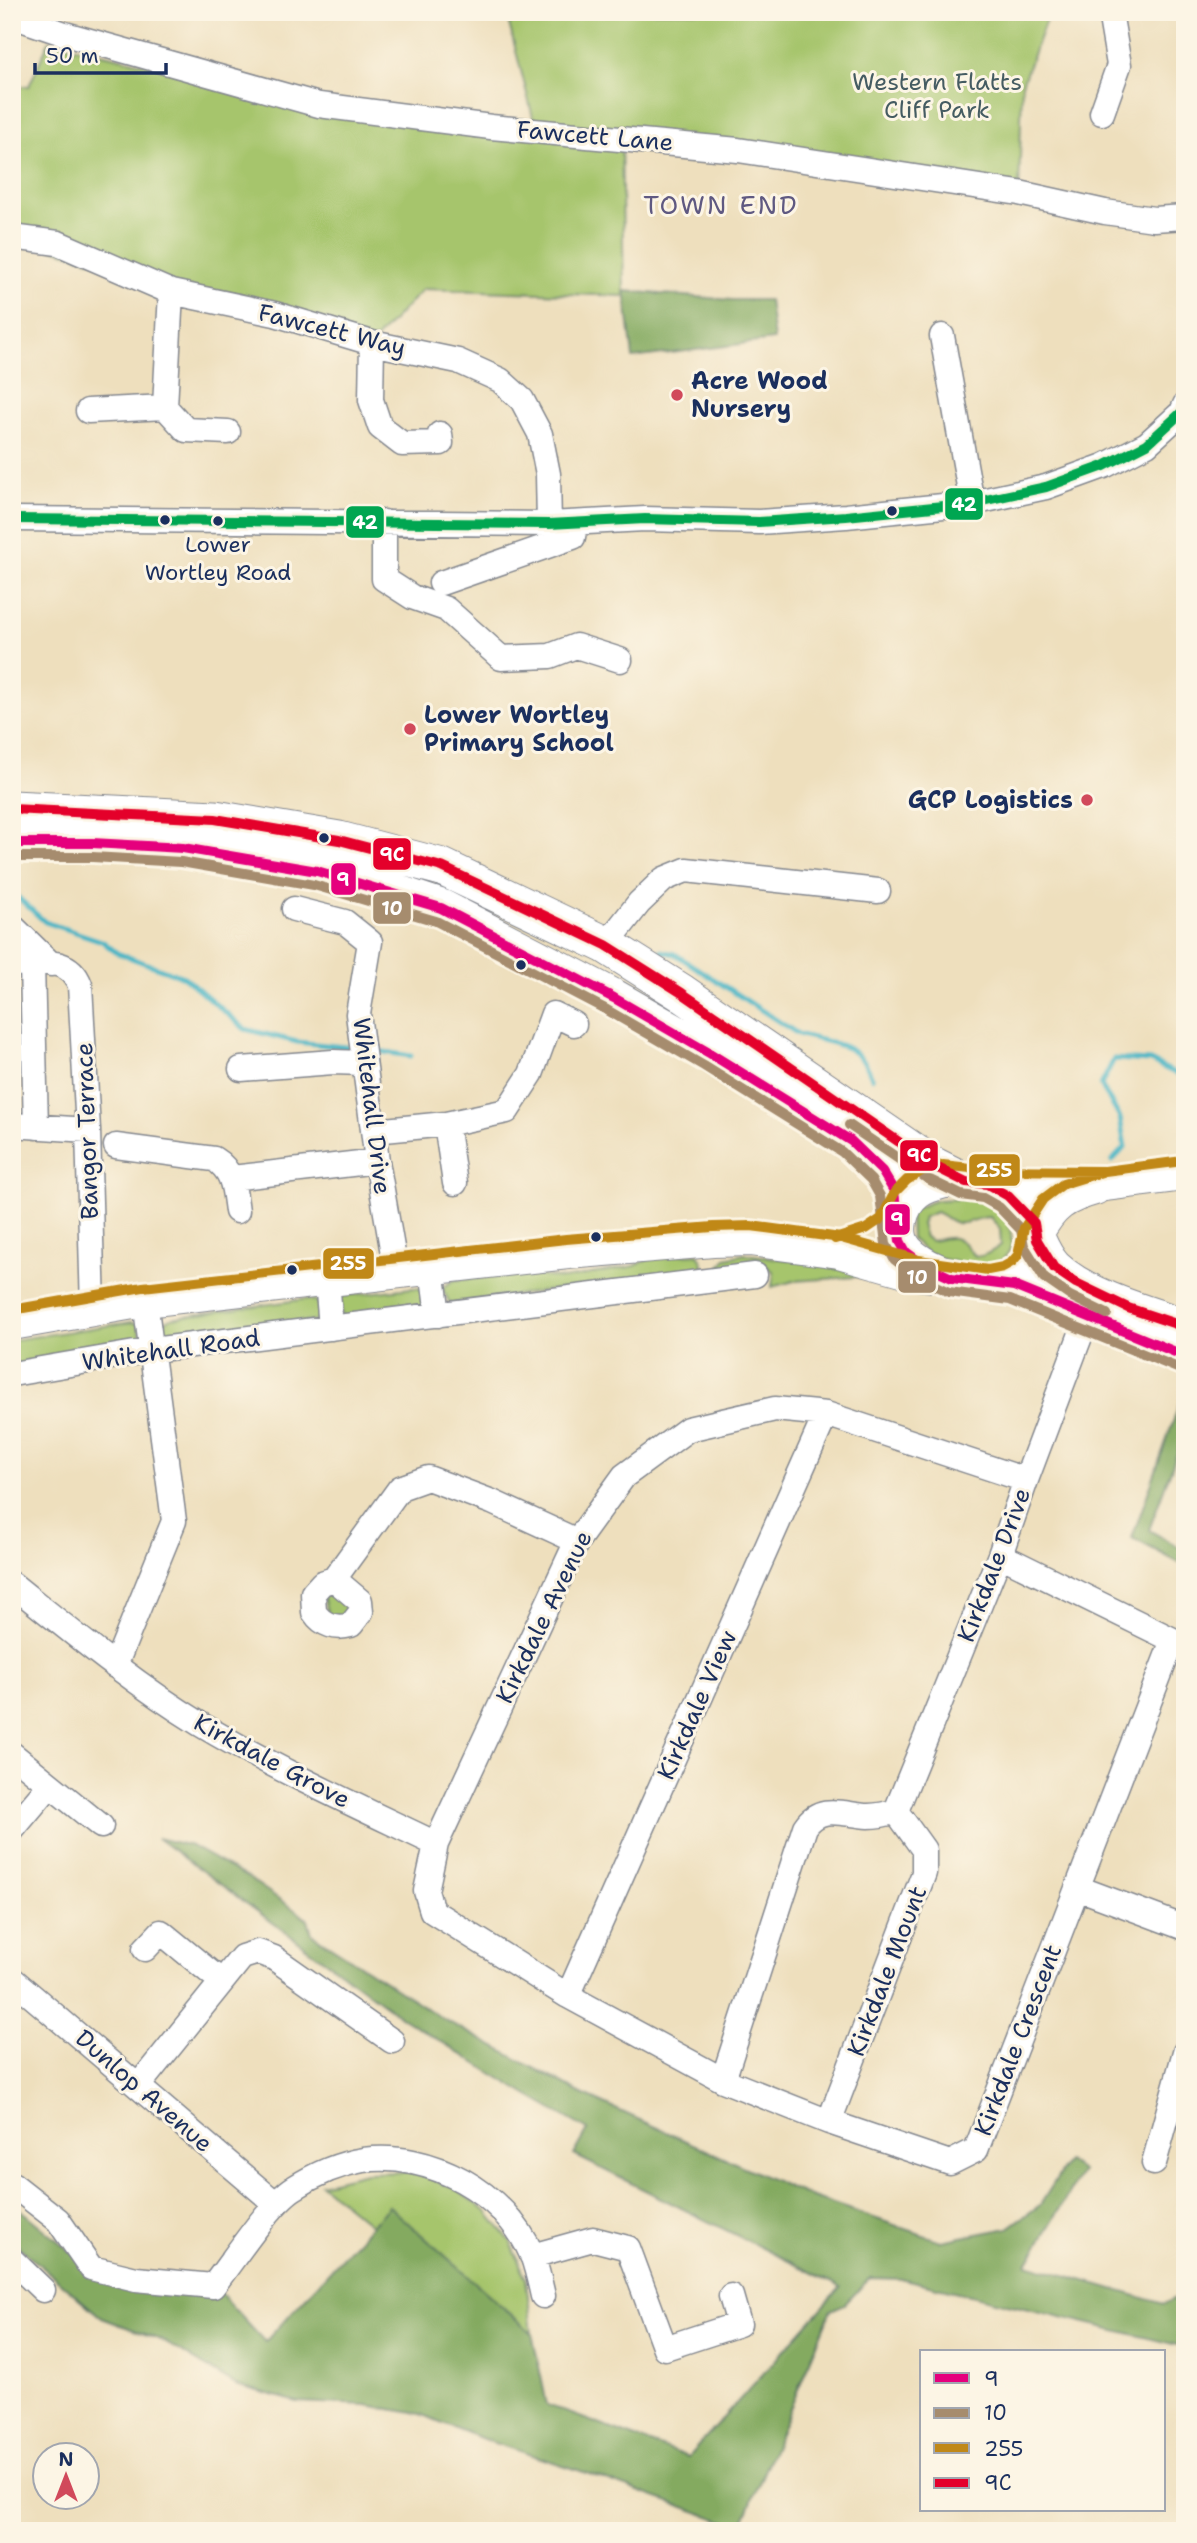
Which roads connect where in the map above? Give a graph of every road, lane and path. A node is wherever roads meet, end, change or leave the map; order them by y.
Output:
1 (1110, 12) edge
2 (12, 16) edge
3 (1102, 113) dead end
4 (1185, 217) edge
5 (12, 237) edge
6 (171, 292) junction
7 (943, 336) dead end
8 (372, 343) junction
9 (166, 407) junction
10 (88, 411) dead end
11 (1184, 411) edge
12 (228, 432) dead end
13 (440, 434) dead end
14 (972, 503) junction
15 (12, 519) edge
16 (384, 522) junction
17 (575, 523) junction
18 (549, 524) junction
19 (441, 583) dead end
20 (620, 660) dead end
21 (12, 809) edge
22 (12, 843) edge
23 (878, 891) dead end
24 (294, 909) dead end
25 (12, 926) edge
26 (606, 945) junction
27 (38, 964) edge
28 (555, 1016) dead end
29 (712, 1054) junction
30 (363, 1063) junction
31 (241, 1069) dead end
32 (446, 1124) junction
33 (24, 1126) edge
34 (88, 1130) junction
35 (374, 1131) junction
36 (116, 1146) dead end
37 (377, 1161) junction
38 (1185, 1175) edge
39 (232, 1178) junction
40 (455, 1183) dead end
41 (977, 1183) junction
42 (1106, 1185) junction
43 (237, 1211) dead end
44 (898, 1217) junction
45 (1037, 1237) junction
46 (713, 1241) junction
47 (839, 1252) junction
48 (432, 1268) junction
49 (396, 1271) junction
50 (755, 1275) dead end
51 (716, 1278) junction
52 (952, 1278) junction
53 (327, 1280) junction
54 (988, 1284) junction
55 (145, 1301) junction
56 (93, 1309) junction
57 (438, 1315) junction
58 (1087, 1318) junction
59 (12, 1324) edge
60 (1185, 1326) edge
61 (331, 1328) junction
62 (152, 1350) junction
63 (1185, 1356) edge
64 (12, 1374) edge
65 (826, 1414) junction
66 (1026, 1480) junction
67 (577, 1541) junction
68 (1000, 1555) junction
69 (334, 1579) dead end
70 (12, 1584) edge
71 (115, 1666) junction
72 (12, 1754) edge
73 (49, 1786) junction
74 (896, 1811) junction
75 (101, 1826) dead end
76 (12, 1830) edge
77 (436, 1844) junction
78 (1078, 1888) junction
79 (426, 1891) joint
80 (1185, 1928) edge
81 (159, 1934) dead end
82 (222, 1982) junction
83 (15, 1986) edge
84 (568, 1996) junction
85 (392, 2041) dead end
86 (1185, 2052) edge
87 (723, 2080) junction
88 (139, 2085) junction
89 (829, 2122) junction
90 (1154, 2163) dead end
91 (12, 2184) edge
92 (276, 2204) junction
93 (532, 2256) junction
94 (12, 2260) edge
95 (43, 2290) dead end
96 (543, 2296) dead end
97 (731, 2296) dead end

1 - 3 street
2 - 4 street, Fawcett Lane
5 - 6 street, Fawcett Way
6 - 8 street, Fawcett Way
6 - 9 street
7 - 14 street
8 - 13 street
8 - 18 street, Fawcett Way
9 - 10 street
9 - 12 street
11 - 14 street
14 - 17 street
15 - 16 street
16 - 18 street
16 - 20 street
17 - 18 street
17 - 19 street
21 - 26 highway
22 - 29 highway
23 - 26 street
24 - 30 street, Whitehall Drive
25 - 27 street, Bangor Terrace
26 - 29 highway
26 - 41 highway
27 - 33 street
27 - 34 street, Bangor Terrace
28 - 32 street
29 - 44 highway
30 - 31 street
30 - 35 street, Whitehall Drive
32 - 35 street
32 - 40 street
33 - 34 street
34 - 56 street, Bangor Terrace
35 - 37 street, Whitehall Drive
36 - 39 street
37 - 39 street
37 - 49 street, Whitehall Drive
38 - 42 main road
39 - 43 street
41 - 42 main road
41 - 44 highway
41 - 45 highway
42 - 45 main road
44 - 47 main road, Whitehall Road
44 - 52 highway
45 - 54 highway
45 - 60 highway
46 - 47 main road, Whitehall Road
46 - 48 main road, Whitehall Road
46 - 51 street
47 - 52 main road, Whitehall Road
48 - 49 main road, Whitehall Road
48 - 57 street
49 - 53 main road, Whitehall Road
50 - 51 street, Whitehall Road
51 - 57 street, Whitehall Road
52 - 54 highway
53 - 55 main road, Whitehall Road
53 - 61 street
54 - 58 highway
55 - 56 main road, Whitehall Road
55 - 62 street
56 - 59 main road, Whitehall Road
57 - 61 street, Whitehall Road
58 - 63 highway
58 - 66 street, Kirkdale Drive
61 - 62 street, Whitehall Road
62 - 64 street, Whitehall Road
62 - 71 street
65 - 66 street, Kirkdale Avenue
65 - 67 street, Kirkdale Avenue
65 - 84 street, Kirkdale View
66 - 68 street, Kirkdale Drive
67 - 69 street
67 - 77 street, Kirkdale Avenue
68 - 74 street, Kirkdale Drive
68 - 78 street, Kirkdale Crescent
70 - 71 street, Kirkdale Grove
71 - 77 street, Kirkdale Grove
72 - 73 street
73 - 75 street
73 - 76 street
74 - 87 street
74 - 89 street, Kirkdale Mount
77 - 79 street, Kirkdale Avenue
78 - 80 street
78 - 89 street, Kirkdale Crescent
79 - 84 street, Kirkdale Crescent
81 - 82 street
82 - 85 street
82 - 88 street
83 - 88 street, Dunlop Avenue
84 - 87 street, Kirkdale Crescent
86 - 90 street
87 - 89 street, Kirkdale Crescent
88 - 92 street, Dunlop Avenue
91 - 92 street
92 - 93 street
93 - 96 street
93 - 97 street
94 - 95 street

